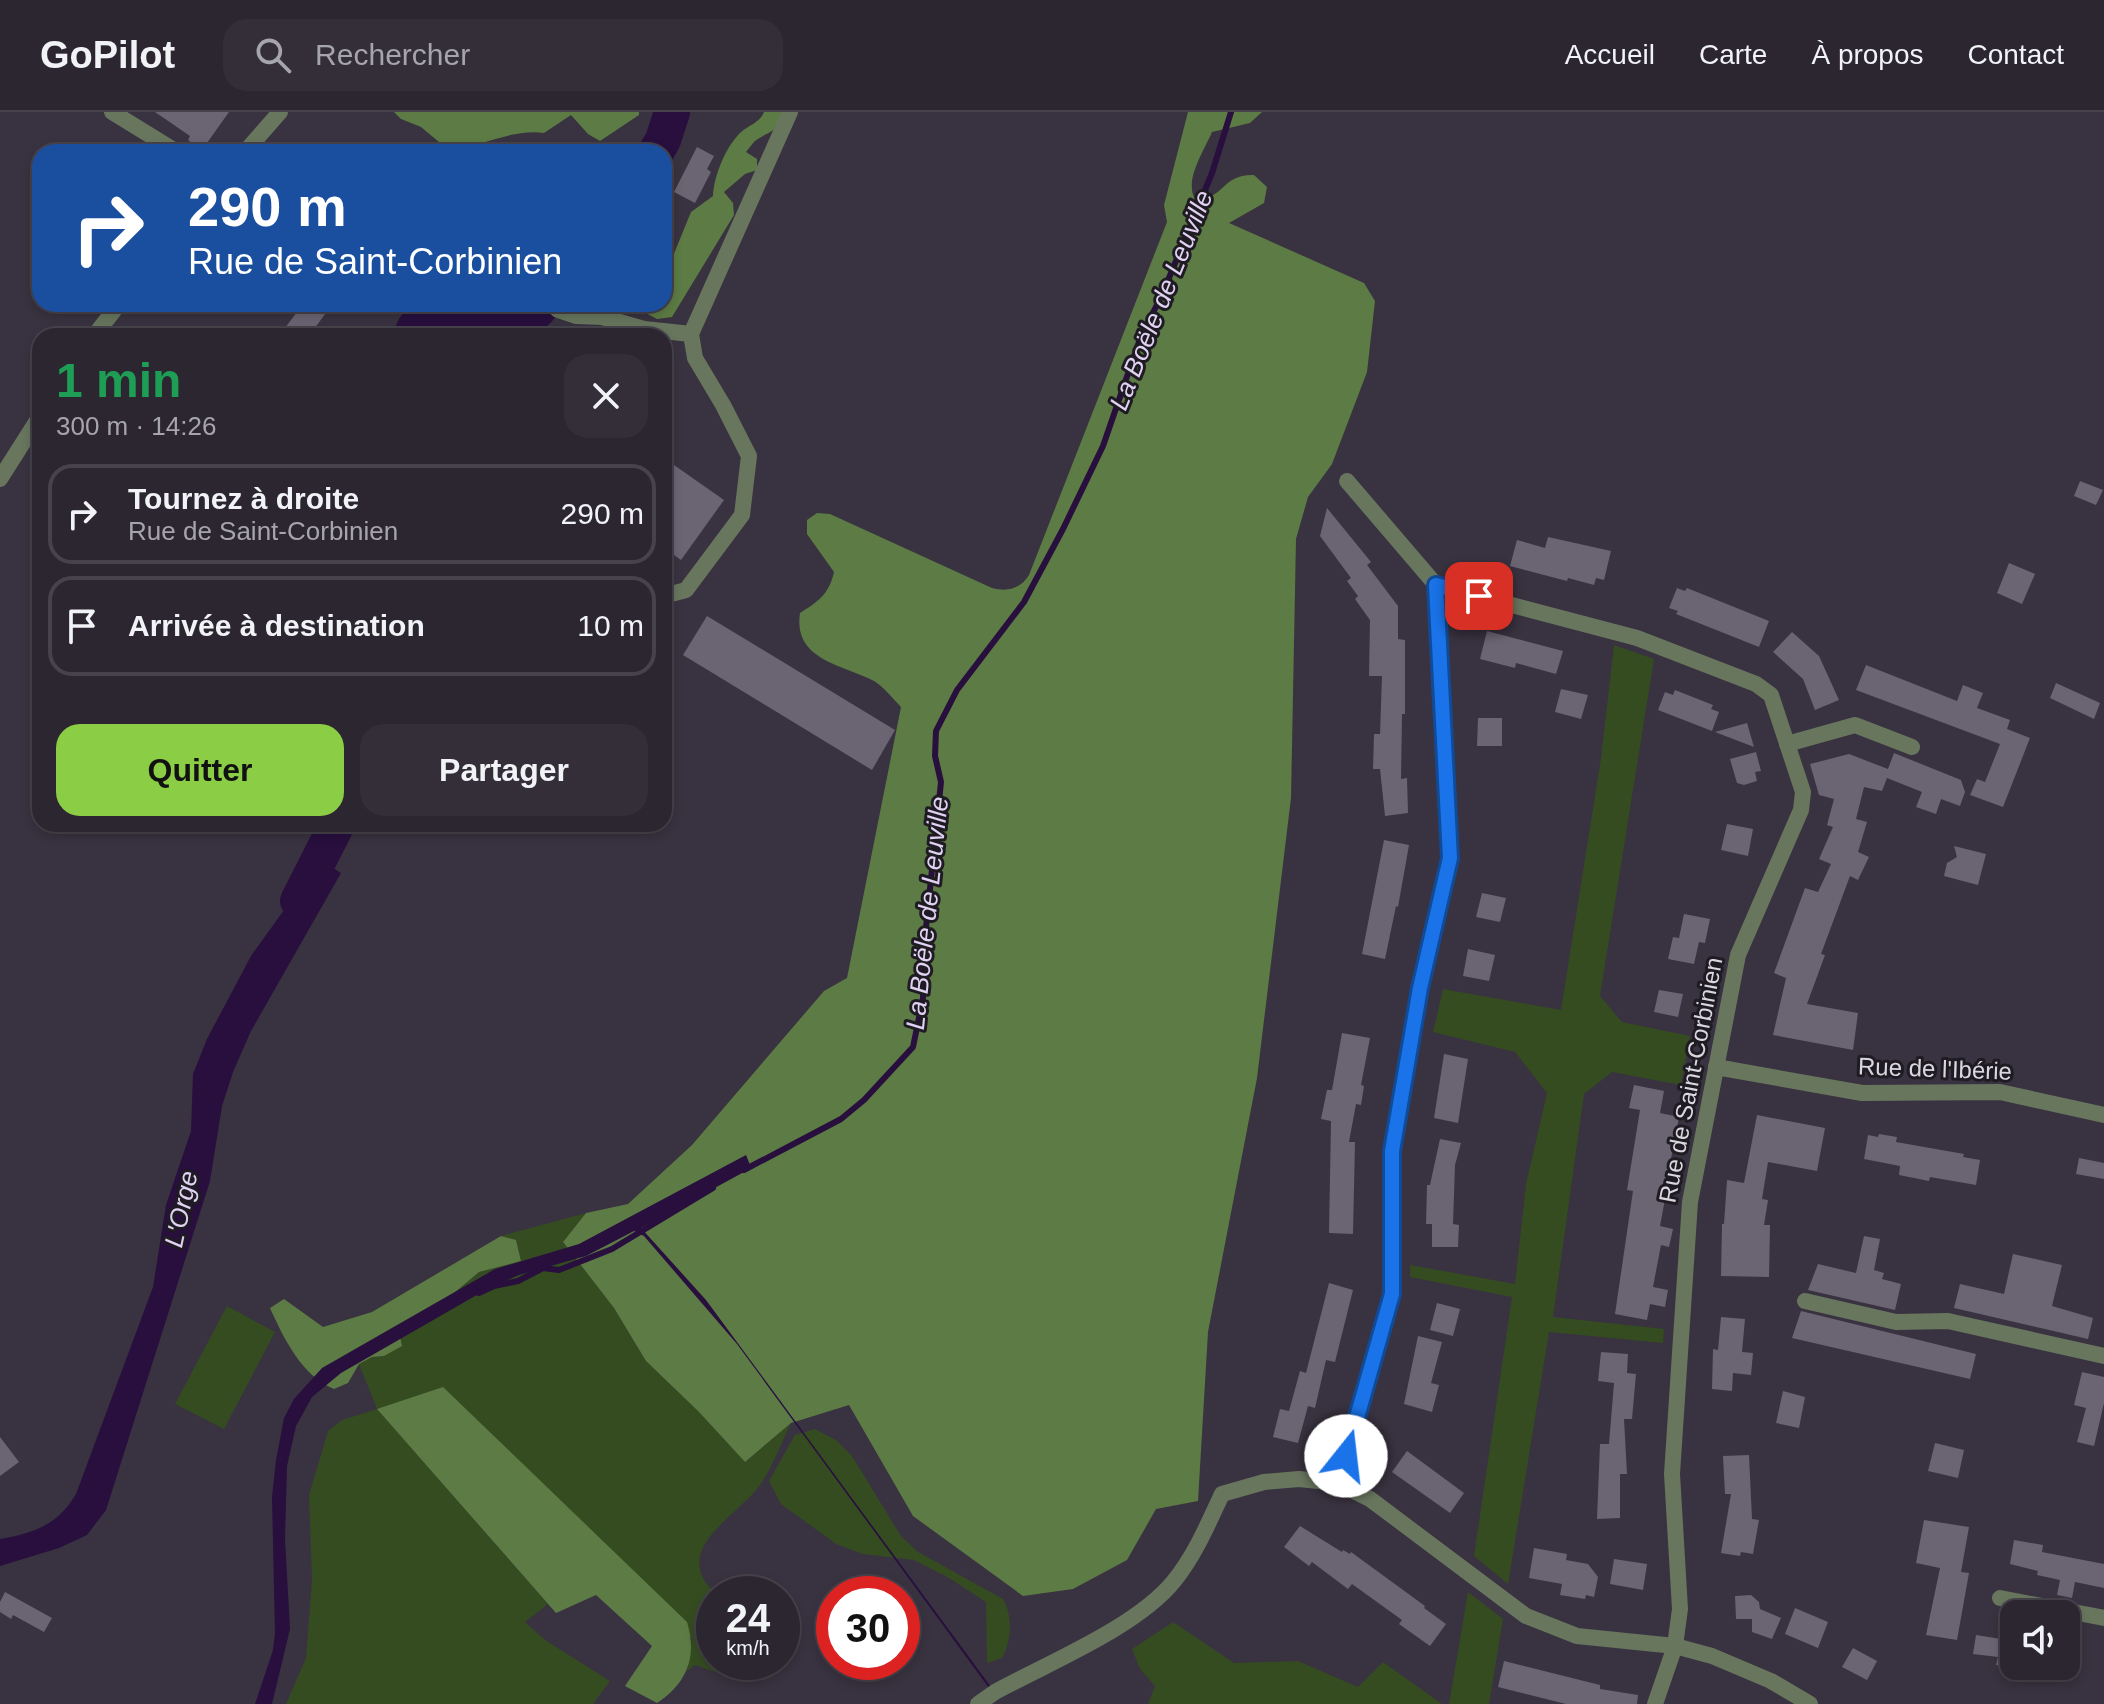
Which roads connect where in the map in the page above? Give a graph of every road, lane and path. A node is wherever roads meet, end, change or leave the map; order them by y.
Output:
1 (112, 112) edge
2 (280, 112) edge
3 (790, 112) edge
4 (164, 144) edge
5 (252, 144) edge
6 (113, 312) edge
7 (567, 312) edge
8 (100, 328) edge
9 (640, 328) edge
10 (672, 332) edge
11 (691, 334) junction
12 (32, 429) edge
13 (0, 479) edge
14 (1347, 481) dead end
15 (1436, 585) junction
16 (672, 594) edge
17 (1787, 744) junction
18 (1912, 747) dead end
19 (1716, 1067) junction
20 (2104, 1115) edge
21 (1805, 1301) dead end
22 (2104, 1356) edge
23 (1338, 1483) junction
24 (2000, 1598) dead end
25 (2104, 1618) edge
26 (1675, 1646) junction
27 (984, 1702) edge
28 (1655, 1704) edge
29 (1810, 1704) edge

1 - 4 street
2 - 5 street
3 - 11 street
6 - 8 street
7 - 9 street
10 - 11 street
11 - 16 street
12 - 13 street
14 - 15 street
15 - 17 street, Rue de Saint-Corbinien
15 - 23 street
17 - 18 street
17 - 19 street, Rue de Saint-Corbinien
19 - 20 street, Rue de l'Ibérie
19 - 26 street, Rue de Saint-Corbinien
21 - 22 street
23 - 26 street
23 - 27 street
24 - 25 street
26 - 28 street, Rue de Saint-Corbinien
26 - 29 street

